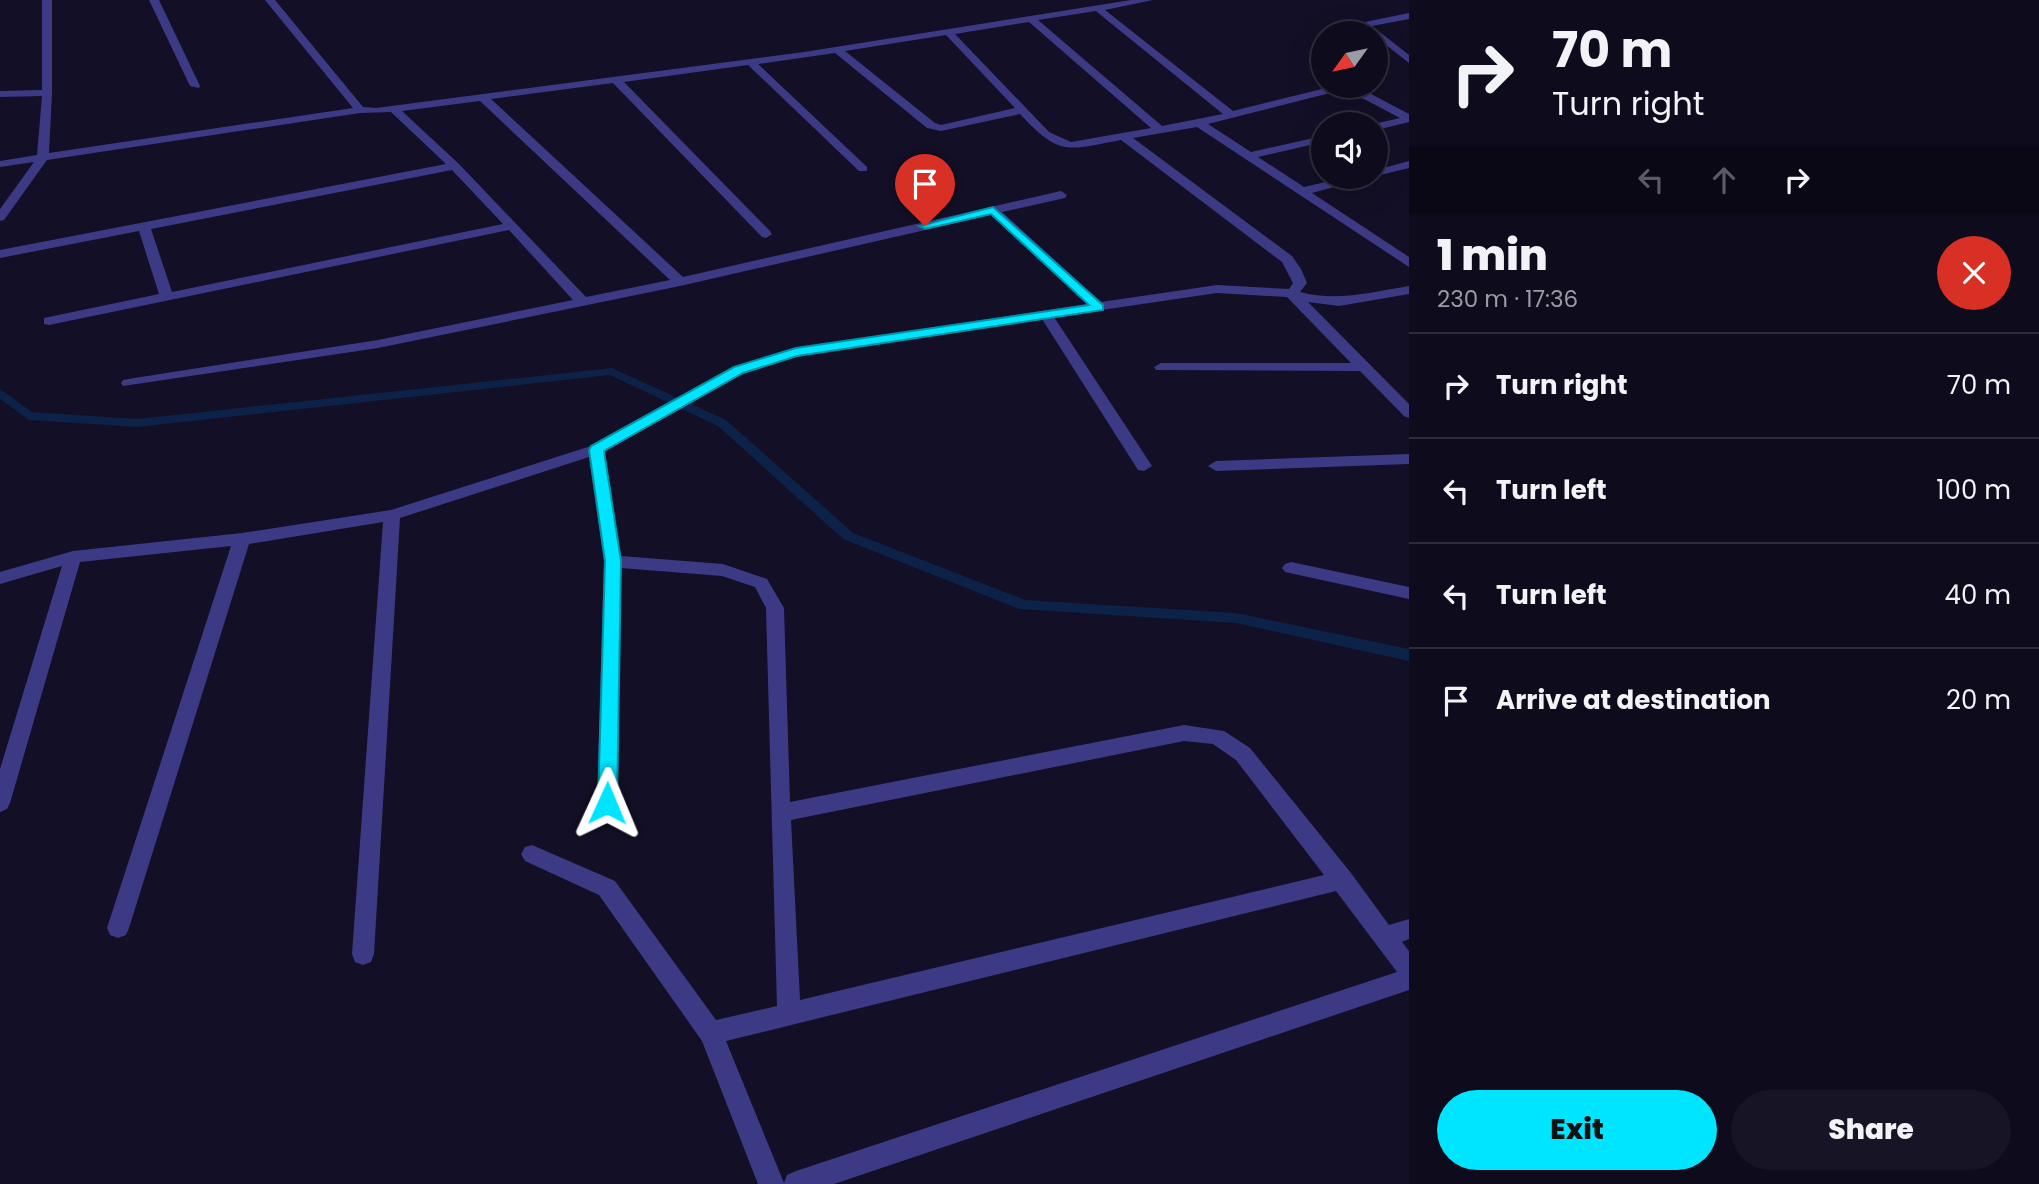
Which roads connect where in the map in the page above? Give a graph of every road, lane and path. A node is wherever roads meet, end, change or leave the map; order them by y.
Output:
1 (47, 0) edge
2 (155, 0) edge
3 (271, 0) edge
4 (1148, 0) edge
5 (1100, 10) junction
6 (1409, 16) edge
7 (1032, 20) junction
8 (1383, 21) edge
9 (949, 33) junction
10 (1388, 43) edge
11 (837, 50) junction
12 (1409, 60) edge
13 (750, 62) junction
14 (616, 80) junction
15 (195, 86) dead end
16 (47, 93) junction
17 (0, 94) edge
18 (482, 97) junction
19 (394, 109) junction
20 (360, 110) junction
21 (1022, 110) junction
22 (1231, 115) junction
23 (1409, 118) edge
24 (1199, 123) junction
25 (1388, 124) edge
26 (1160, 130) junction
27 (1124, 137) junction
28 (1311, 142) edge
29 (1250, 156) junction
30 (43, 158) junction
31 (0, 164) edge
32 (1409, 164) edge
33 (455, 166) junction
34 (863, 169) dead end
35 (1388, 170) edge
36 (1312, 189) edge
37 (1304, 191) junction
38 (1061, 195) dead end
39 (993, 210) junction
40 (0, 217) edge
41 (144, 226) junction
42 (511, 226) junction
43 (766, 234) dead end
44 (0, 254) edge
45 (1409, 263) edge
46 (680, 282) junction
47 (1409, 290) edge
48 (1292, 294) junction
49 (167, 297) junction
50 (582, 301) junction
51 (1098, 307) junction
52 (1046, 315) junction
53 (49, 321) dead end
54 (1161, 367) dead end
55 (1364, 367) junction
56 (128, 383) dead end
57 (1409, 413) edge
58 (596, 450) junction
59 (1409, 458) edge
60 (1144, 466) dead end
61 (1216, 466) dead end
62 (392, 515) junction
63 (242, 538) junction
64 (73, 557) junction
65 (613, 561) junction
66 (1291, 568) dead end
67 (0, 578) edge
68 (1409, 593) edge
69 (0, 803) edge
70 (607, 803) dead end
71 (780, 813) junction
72 (532, 854) dead end
73 (1343, 880) junction
74 (118, 928) dead end
75 (1409, 929) edge
76 (1385, 937) junction
77 (363, 954) dead end
78 (1409, 969) edge
79 (1409, 979) edge
80 (789, 1014) junction
81 (711, 1033) junction
82 (771, 1184) edge
83 (796, 1184) edge

1 - 16 street
2 - 15 street
3 - 20 street
4 - 5 street
5 - 7 street
5 - 22 street
6 - 8 street
7 - 9 street
7 - 26 street
9 - 11 street
9 - 21 street
10 - 12 street
11 - 13 street
11 - 21 street
13 - 14 street
13 - 34 street
14 - 18 street
14 - 43 street
16 - 17 street
16 - 30 street
18 - 19 street
18 - 46 street
19 - 20 street
19 - 33 street
20 - 30 street
21 - 27 street
22 - 23 street
22 - 24 street
23 - 25 street
24 - 26 street
24 - 29 street
26 - 27 street
27 - 48 street
28 - 29 street
29 - 37 street
30 - 31 street
30 - 40 street
32 - 35 street
33 - 41 street
33 - 42 street
36 - 37 street
37 - 45 street
38 - 39 street
39 - 46 street
39 - 51 street
41 - 44 street
41 - 49 street
42 - 49 street
42 - 50 street
46 - 50 street
47 - 48 street
48 - 51 street
48 - 55 street
49 - 53 street
50 - 56 street
51 - 52 street
52 - 58 street
52 - 60 street
54 - 55 street
55 - 57 street
58 - 62 street
58 - 65 street
59 - 61 street
62 - 63 street
62 - 77 street
63 - 64 street
63 - 74 street
64 - 67 street
64 - 69 street
65 - 70 street
65 - 71 street
66 - 68 street
71 - 73 street
71 - 80 street
72 - 81 street
73 - 76 street
73 - 80 street
75 - 76 street
76 - 78 street
79 - 83 street
80 - 81 street
81 - 82 street

